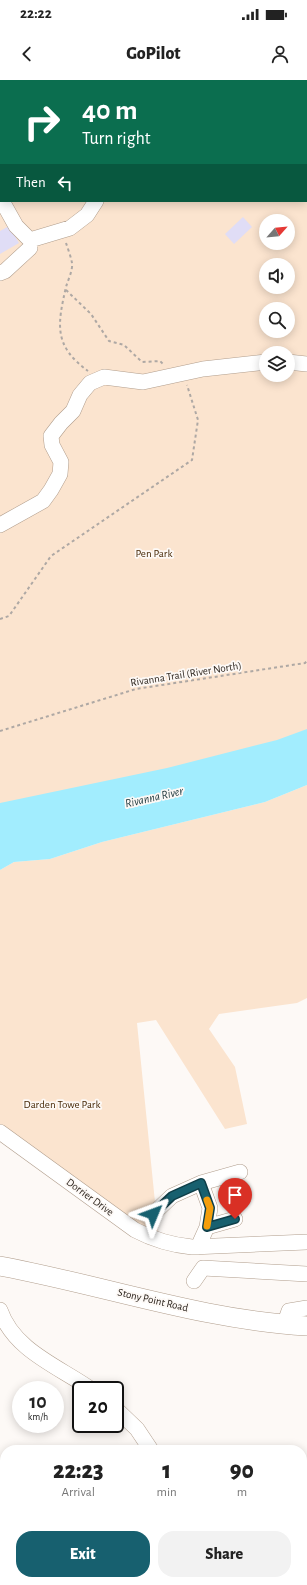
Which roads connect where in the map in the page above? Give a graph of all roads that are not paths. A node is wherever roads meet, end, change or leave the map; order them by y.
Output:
1 (3, 202) edge
2 (95, 202) edge
3 (30, 248) dead end
4 (0, 273) edge
5 (259, 363) edge
6 (295, 363) edge
7 (307, 364) edge
8 (0, 525) edge
9 (0, 1132) edge
10 (240, 1172) dead end
11 (201, 1183) junction
12 (153, 1214) dead end
13 (235, 1219) dead end
14 (207, 1227) junction
15 (307, 1242) edge
16 (198, 1247) junction
17 (0, 1266) edge
18 (307, 1274) edge
19 (194, 1281) dead end
20 (307, 1308) edge
21 (0, 1310) edge
22 (284, 1325) junction
23 (307, 1326) edge
24 (77, 1381) edge
25 (124, 1417) edge
26 (148, 1445) edge

1 - 2 street
3 - 4 street
5 - 8 street
6 - 7 street
9 - 16 street, Dorrier Drive
10 - 11 street
11 - 12 street
11 - 14 street
13 - 14 street
14 - 16 street
15 - 16 street, Dorrier Drive
17 - 22 main road, Stony Point Road
18 - 19 street
20 - 22 street
21 - 24 street
22 - 23 main road, Stony Point Road
25 - 26 street

